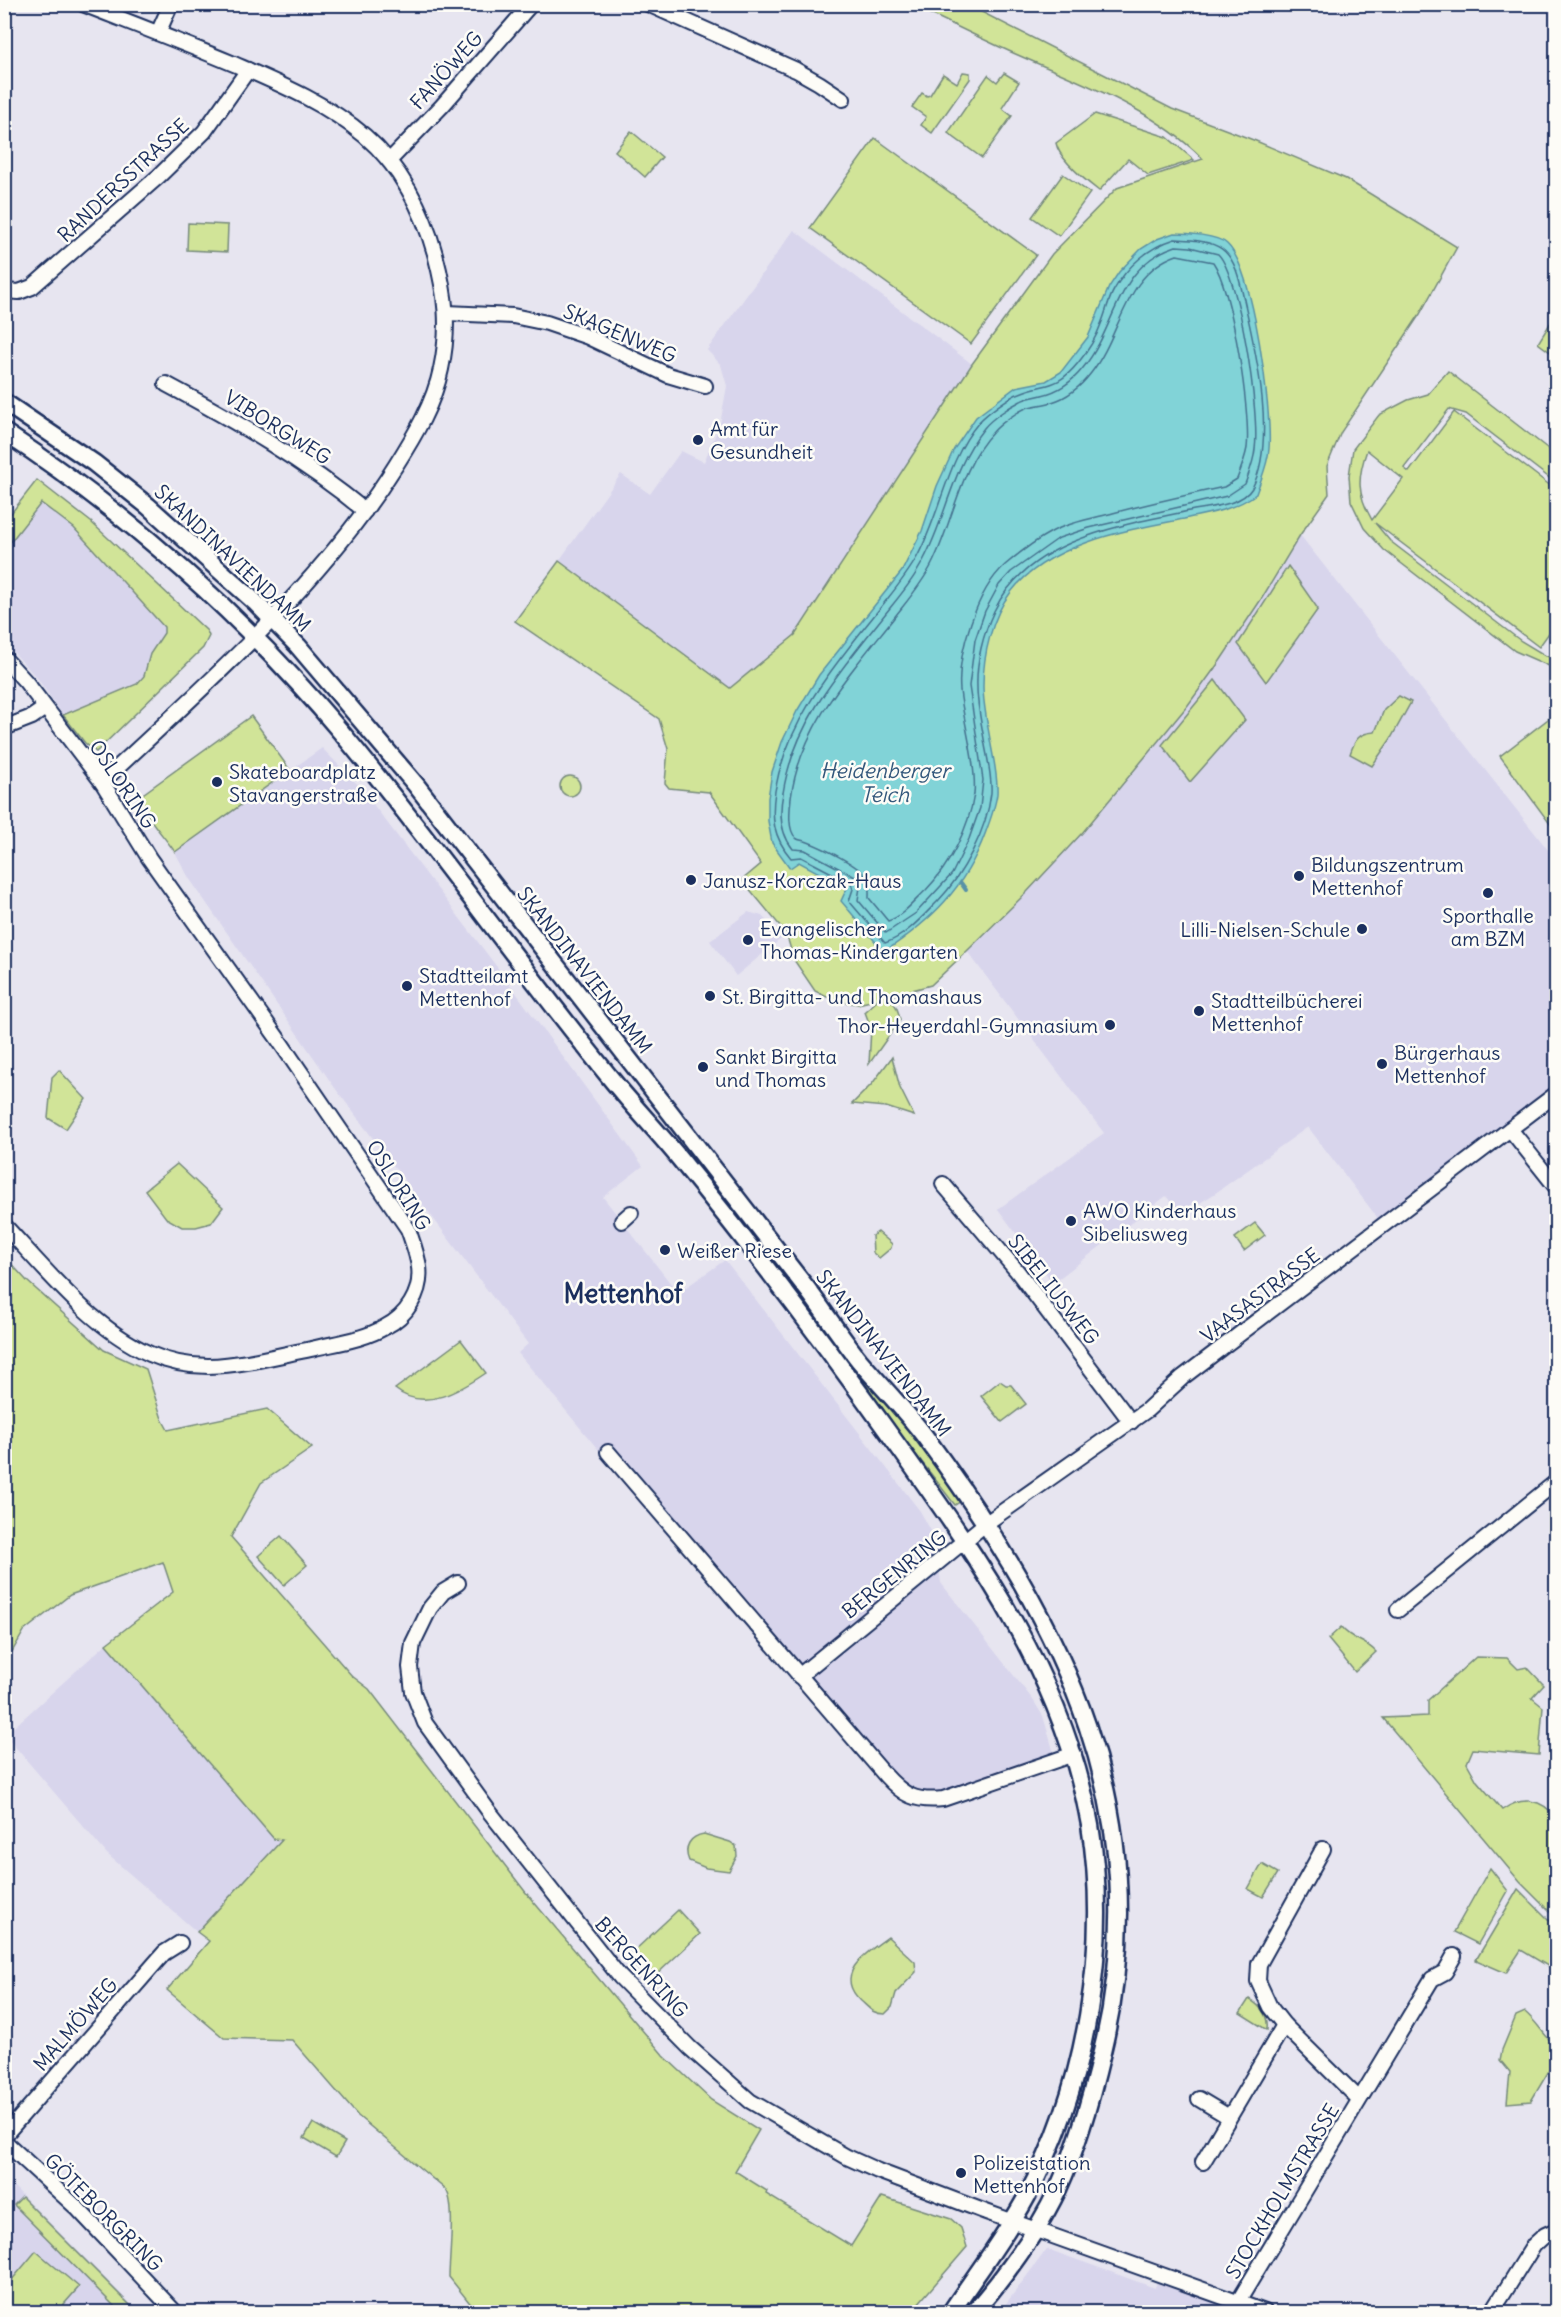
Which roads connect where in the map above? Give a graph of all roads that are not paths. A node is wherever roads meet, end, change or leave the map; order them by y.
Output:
1 (83, 4) edge
2 (171, 4) edge
3 (531, 4) edge
4 (648, 4) edge
5 (158, 33) junction
6 (248, 70) junction
7 (843, 99) dead end
8 (388, 161) junction
9 (4, 291) edge
10 (447, 313) junction
11 (166, 384) dead end
12 (705, 386) dead end
13 (4, 402) edge
14 (4, 432) edge
15 (365, 511) junction
16 (272, 618) junction
17 (254, 638) junction
18 (4, 658) edge
19 (45, 708) junction
20 (4, 728) edge
21 (102, 782) junction
22 (1557, 1094) edge
23 (1510, 1129) junction
24 (943, 1184) dead end
25 (1557, 1187) edge
26 (4, 1225) edge
27 (1131, 1422) junction
28 (608, 1452) dead end
29 (1557, 1482) edge
30 (985, 1524) junction
31 (965, 1541) junction
32 (458, 1583) dead end
33 (1398, 1610) dead end
34 (799, 1676) junction
35 (1074, 1754) junction
36 (1323, 1849) dead end
37 (180, 1943) dead end
38 (1454, 1956) dead end
39 (1284, 2025) junction
40 (1199, 2099) dead end
41 (1359, 2099) junction
42 (1229, 2117) junction
43 (4, 2136) edge
44 (4, 2141) edge
45 (1203, 2162) dead end
46 (1012, 2221) junction
47 (1035, 2229) junction
48 (1557, 2230) edge
49 (1238, 2302) junction
50 (175, 2313) edge
51 (951, 2313) edge
52 (974, 2313) edge
53 (1265, 2313) edge
54 (1492, 2313) edge

1 - 5 street
2 - 5 street
3 - 8 street, FANÖWEG
4 - 7 street
5 - 6 street
6 - 8 street
6 - 9 street, RANDERSSTRASSE
8 - 10 street
10 - 12 street, SKAGENWEG
10 - 15 street
11 - 15 street, VIBORGWEG
13 - 16 main road, SKANDINAVIENDAMM
14 - 17 main road
15 - 16 street
16 - 17 street
16 - 30 main road, SKANDINAVIENDAMM
17 - 21 street
17 - 31 main road
18 - 19 street, OSLORING
19 - 20 street
19 - 21 street, OSLORING
21 - 26 street, OSLORING
22 - 23 street, VAASASTRASSE
23 - 25 street
23 - 27 street, VAASASTRASSE
24 - 27 street, SIBELIUSWEG
27 - 30 street, VAASASTRASSE
28 - 34 street
29 - 33 street
30 - 31 street, BERGENRING
30 - 47 main road, SKANDINAVIENDAMM
31 - 34 street, BERGENRING
31 - 35 main road
32 - 46 street, BERGENRING
34 - 35 street
35 - 46 main road
36 - 39 street, STOCKHOLMSTRASSE
37 - 43 street, MALMÖWEG
38 - 41 street, STOCKHOLMSTRASSE
39 - 41 street, STOCKHOLMSTRASSE
39 - 42 street
40 - 42 street
41 - 49 street, STOCKHOLMSTRASSE
42 - 45 street
44 - 50 street, GÖTEBORGRING
46 - 47 street, BERGENRING
46 - 51 main road
47 - 49 street, STOCKHOLMSTRASSE
47 - 52 main road, SKANDINAVIENDAMM
48 - 54 street
49 - 53 street, STOCKHOLMSTRASSE

